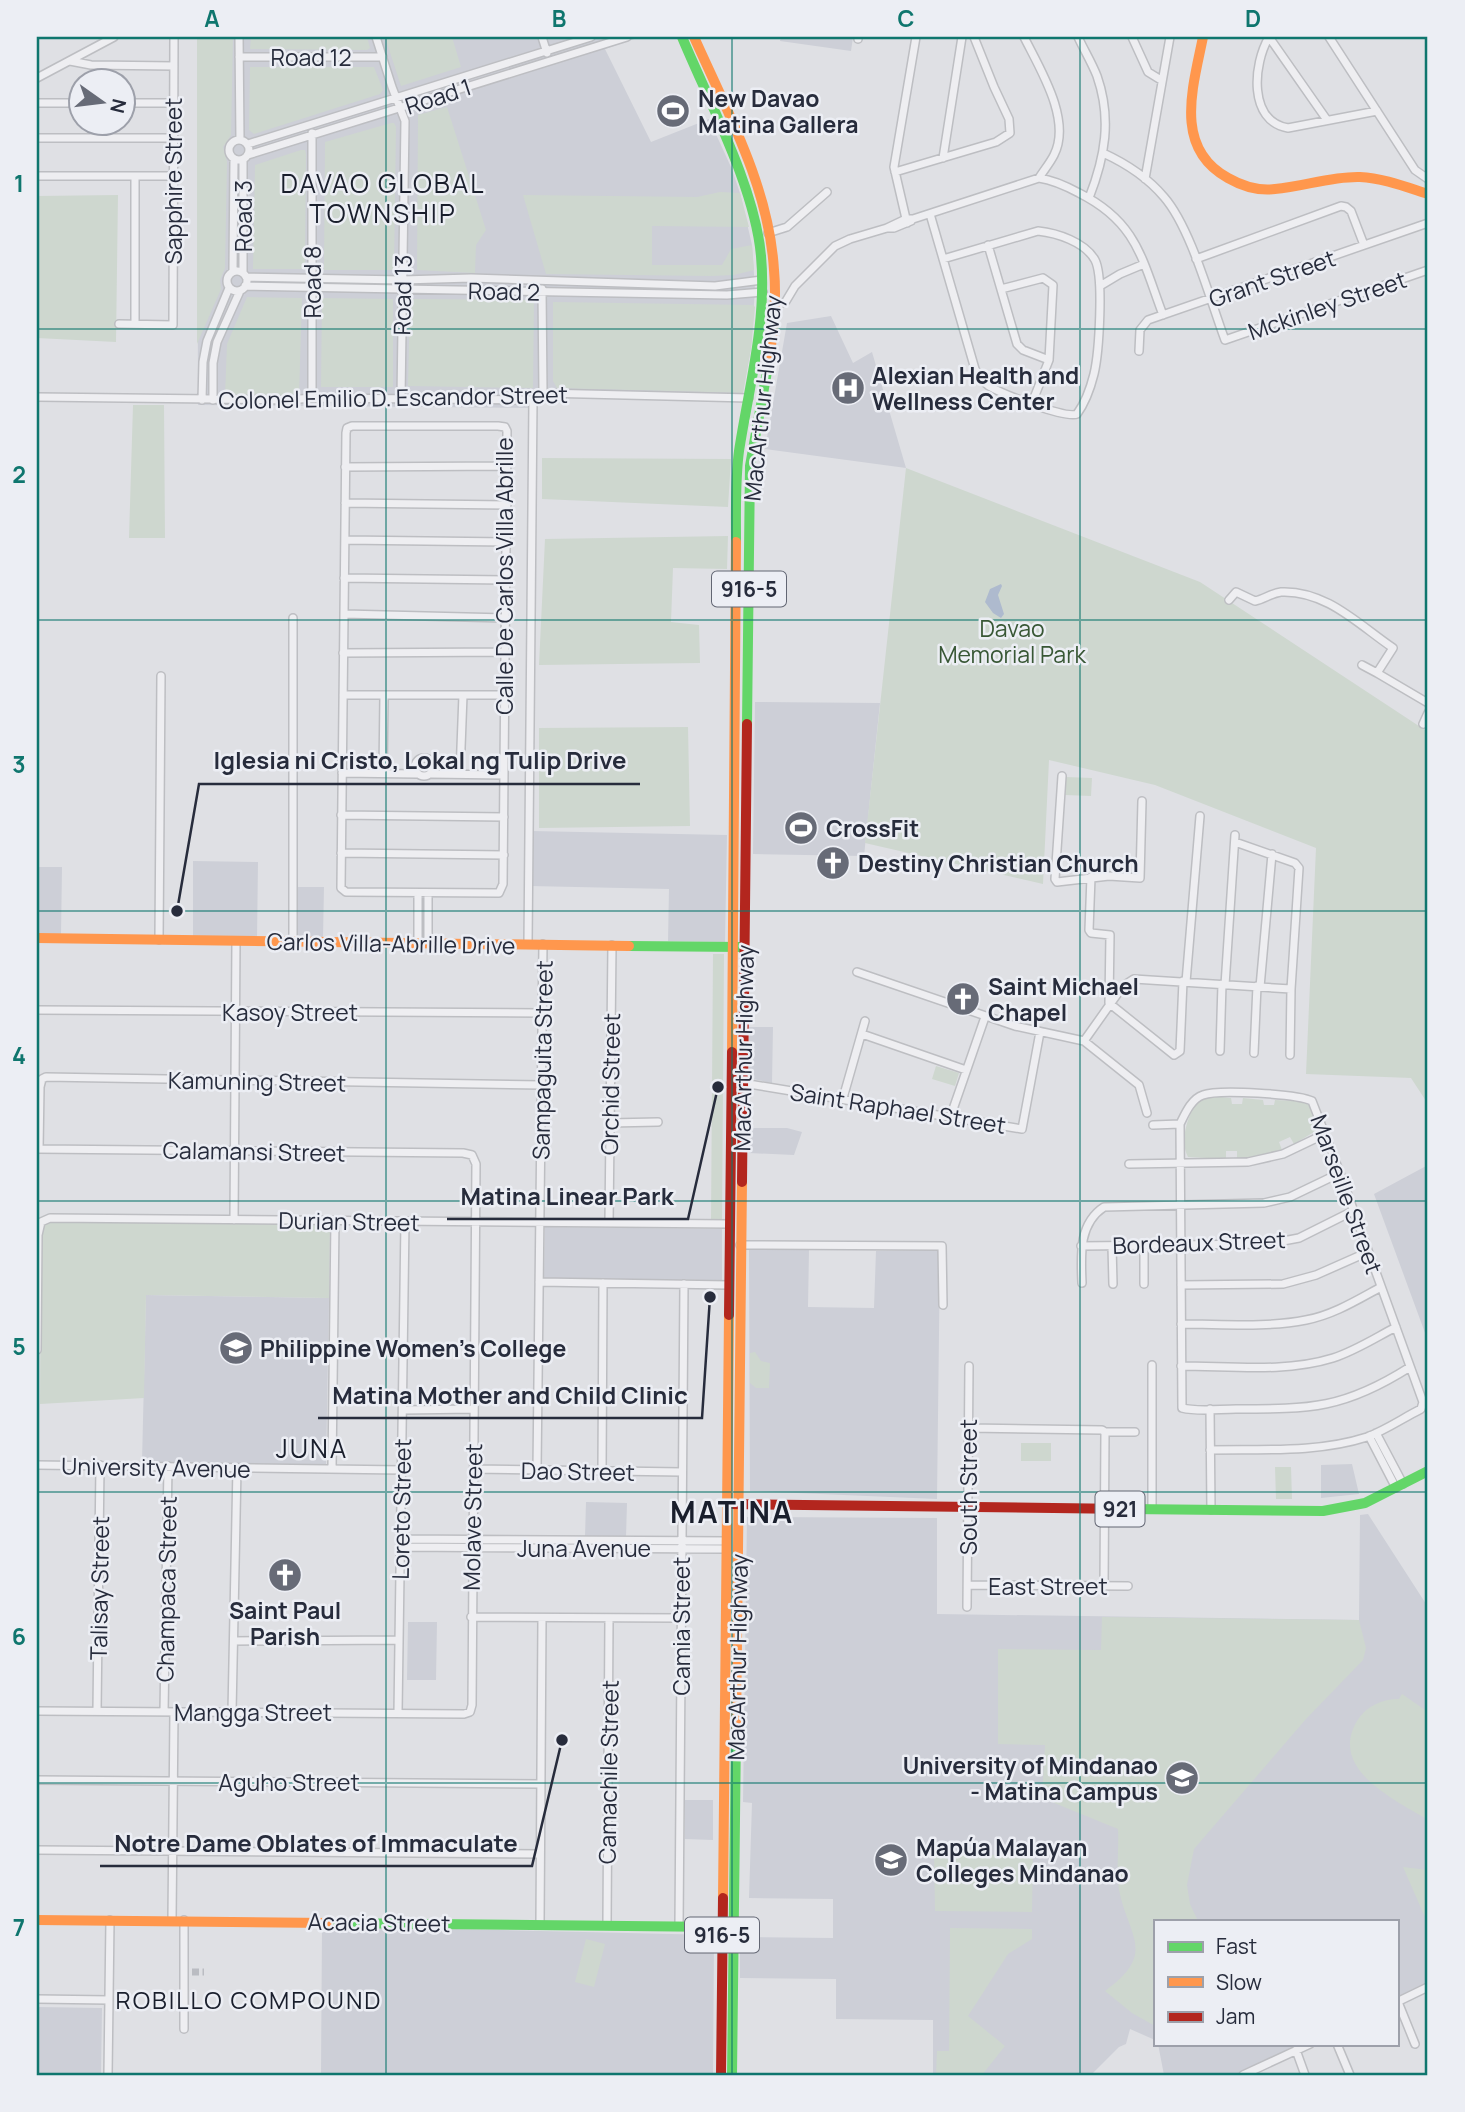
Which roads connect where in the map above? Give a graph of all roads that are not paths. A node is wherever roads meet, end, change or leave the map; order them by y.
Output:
1 (114, 37) edge
2 (174, 37) edge
3 (239, 37) edge
4 (376, 37) edge
5 (542, 37) edge
6 (591, 37) edge
7 (627, 37) edge
8 (682, 37) edge
9 (694, 37) edge
10 (916, 37) edge
11 (962, 37) edge
12 (975, 37) edge
13 (1024, 37) edge
14 (1078, 37) edge
15 (1132, 37) edge
16 (1170, 37) edge
17 (1203, 37) edge
18 (1329, 37) edge
19 (578, 41) junction
20 (546, 50) junction
21 (581, 51) junction
22 (239, 57) junction
23 (383, 58) junction
24 (70, 61) junction
25 (550, 61) junction
26 (174, 66) junction
27 (37, 78) edge
28 (1161, 80) junction
29 (436, 86) junction
30 (712, 91) junction
31 (439, 96) junction
32 (396, 98) junction
33 (37, 103) edge
34 (66, 103) edge
35 (136, 103) edge
36 (174, 103) junction
37 (401, 108) junction
38 (1377, 111) junction
39 (1327, 120) junction
40 (309, 125) junction
41 (737, 134) junction
42 (312, 135) junction
43 (37, 138) edge
44 (174, 138) junction
45 (726, 139) junction
46 (240, 140) junction
47 (248, 144) junction
48 (1103, 153) junction
49 (246, 157) junction
50 (943, 158) junction
51 (234, 159) junction
52 (895, 172) junction
53 (37, 176) edge
54 (135, 176) junction
55 (173, 176) junction
56 (1039, 178) junction
57 (1428, 178) edge
58 (1145, 179) junction
59 (827, 192) dead end
60 (1428, 194) edge
61 (1089, 198) junction
62 (930, 214) junction
63 (909, 221) junction
64 (1428, 223) edge
65 (770, 232) junction
66 (758, 234) junction
67 (988, 245) junction
68 (1364, 245) junction
69 (943, 259) junction
70 (1196, 259) junction
71 (1144, 264) junction
72 (1428, 270) edge
73 (233, 271) junction
74 (244, 274) junction
75 (312, 278) junction
76 (471, 278) junction
77 (762, 280) junction
78 (542, 281) junction
79 (402, 284) junction
80 (795, 286) junction
81 (1100, 286) junction
82 (312, 287) junction
83 (229, 288) junction
84 (243, 288) junction
85 (646, 289) junction
86 (1001, 289) junction
87 (471, 290) junction
88 (542, 292) junction
89 (763, 292) junction
90 (775, 292) junction
91 (1210, 300) junction
92 (775, 306) junction
93 (1163, 315) junction
94 (119, 324) dead end
95 (135, 324) junction
96 (1139, 351) dead end
97 (1049, 360) junction
98 (543, 393) junction
99 (37, 397) edge
100 (312, 398) junction
101 (401, 398) junction
102 (749, 398) junction
103 (202, 400) junction
104 (213, 400) junction
105 (533, 400) junction
106 (1032, 403) junction
107 (507, 466) junction
108 (345, 467) junction
109 (345, 503) junction
110 (507, 505) junction
111 (345, 540) junction
112 (507, 542) junction
113 (344, 578) junction
114 (506, 580) junction
115 (1229, 600) dead end
116 (736, 610) junction
117 (749, 610) junction
118 (344, 614) junction
119 (293, 618) dead end
120 (506, 618) junction
121 (506, 652) junction
122 (343, 653) junction
123 (1362, 665) dead end
124 (1377, 673) junction
125 (160, 676) dead end
126 (343, 695) junction
127 (384, 695) junction
128 (463, 695) junction
129 (505, 695) junction
130 (1428, 703) edge
131 (1428, 713) edge
132 (1423, 724) dead end
133 (741, 756) junction
134 (342, 772) junction
135 (383, 773) junction
136 (417, 774) junction
137 (431, 774) junction
138 (460, 774) junction
139 (504, 775) junction
140 (1062, 776) dead end
141 (1142, 801) dead end
142 (341, 815) junction
143 (504, 817) junction
144 (1200, 817) dead end
145 (341, 853) junction
146 (1272, 854) junction
147 (504, 855) junction
148 (1091, 877) junction
149 (418, 893) junction
150 (428, 893) junction
151 (418, 920) junction
152 (428, 920) junction
153 (37, 938) edge
154 (159, 940) junction
155 (236, 941) junction
156 (293, 941) junction
157 (423, 943) junction
158 (528, 944) junction
159 (543, 944) junction
160 (612, 945) junction
161 (739, 947) junction
162 (857, 972) dead end
163 (1184, 981) junction
164 (1224, 984) junction
165 (1258, 987) junction
166 (1291, 989) junction
167 (1110, 1005) junction
168 (37, 1010) edge
169 (235, 1011) junction
170 (542, 1013) junction
171 (985, 1017) junction
172 (864, 1021) dead end
173 (1040, 1032) junction
174 (862, 1034) junction
175 (1084, 1041) junction
176 (1220, 1051) dead end
177 (1254, 1053) dead end
178 (1290, 1055) dead end
179 (966, 1070) junction
180 (235, 1082) junction
181 (738, 1083) junction
182 (541, 1085) junction
183 (843, 1098) junction
184 (1147, 1113) dead end
185 (951, 1115) junction
186 (658, 1122) dead end
187 (610, 1123) junction
188 (1180, 1124) junction
189 (1153, 1125) dead end
190 (1325, 1135) junction
191 (38, 1149) edge
192 (235, 1150) junction
193 (472, 1155) joint
194 (1180, 1163) junction
195 (1129, 1164) dead end
196 (1340, 1172) junction
197 (1181, 1206) junction
198 (1353, 1211) junction
199 (234, 1220) junction
200 (335, 1220) junction
201 (405, 1221) junction
202 (475, 1222) junction
203 (540, 1223) junction
204 (609, 1223) junction
205 (735, 1224) junction
206 (740, 1245) junction
207 (1144, 1245) junction
208 (1181, 1245) junction
209 (1081, 1246) junction
210 (1112, 1246) junction
211 (1368, 1252) junction
212 (539, 1282) junction
213 (603, 1283) junction
214 (1082, 1283) dead end
215 (684, 1284) junction
216 (1112, 1284) dead end
217 (1144, 1284) dead end
218 (735, 1285) junction
219 (1181, 1285) junction
220 (1381, 1287) junction
221 (943, 1305) dead end
222 (1181, 1324) junction
223 (1396, 1327) junction
224 (37, 1350) edge
225 (1152, 1365) dead end
226 (969, 1366) dead end
227 (1181, 1366) junction
228 (1410, 1367) junction
229 (474, 1409) junction
230 (1210, 1409) junction
231 (403, 1410) junction
232 (969, 1428) junction
233 (1103, 1431) junction
234 (1135, 1432) dead end
235 (1373, 1435) junction
236 (1210, 1450) junction
237 (37, 1465) edge
238 (100, 1465) junction
239 (168, 1466) junction
240 (237, 1468) junction
241 (332, 1469) junction
242 (473, 1469) junction
243 (402, 1470) junction
244 (537, 1470) junction
245 (602, 1471) junction
246 (1428, 1471) edge
247 (682, 1472) junction
248 (1400, 1487) junction
249 (726, 1504) junction
250 (738, 1504) junction
251 (968, 1507) junction
252 (1104, 1508) junction
253 (1152, 1509) junction
254 (1211, 1510) junction
255 (401, 1543) junction
256 (472, 1544) junction
257 (682, 1545) junction
258 (725, 1545) junction
259 (968, 1585) junction
260 (1104, 1586) junction
261 (1128, 1586) dead end
262 (967, 1607) dead end
263 (471, 1616) junction
264 (542, 1618) junction
265 (681, 1618) junction
266 (609, 1619) junction
267 (400, 1640) junction
268 (234, 1641) junction
269 (37, 1711) edge
270 (97, 1711) junction
271 (164, 1712) junction
272 (174, 1712) junction
273 (232, 1712) junction
274 (470, 1712) joint
275 (398, 1713) junction
276 (724, 1744) junction
277 (736, 1744) junction
278 (37, 1780) edge
279 (173, 1781) junction
280 (541, 1784) junction
281 (723, 1796) junction
282 (736, 1796) junction
283 (37, 1850) edge
284 (173, 1851) junction
285 (540, 1854) junction
286 (37, 1920) edge
287 (110, 1920) junction
288 (172, 1920) junction
289 (184, 1920) junction
290 (540, 1924) junction
291 (607, 1924) junction
292 (678, 1926) junction
293 (722, 1927) junction
294 (1428, 1987) edge
295 (37, 1998) edge
296 (109, 2000) junction
297 (1398, 2002) edge
298 (1398, 2004) edge
299 (193, 2025) dead end
300 (1415, 2044) dead end
301 (1305, 2046) edge
302 (1338, 2046) edge
303 (1296, 2050) junction
304 (1259, 2067) junction
305 (108, 2075) edge
306 (720, 2075) edge
307 (732, 2075) edge
308 (1243, 2075) edge
309 (1263, 2075) edge
310 (1305, 2075) edge
311 (1350, 2075) edge

1 - 24 street
2 - 26 street, Sapphire Street
3 - 22 street
4 - 23 street
5 - 20 street
6 - 19 street, Road 1
7 - 21 street, Road 1
8 - 30 main road, MacArthur Highway / 916-5
9 - 30 main road, MacArthur Highway / 916-5
10 - 52 street
11 - 50 street
12 - 50 street
13 - 56 street
14 - 48 street
15 - 28 street
16 - 28 street
17 - 60 main road
18 - 38 street
19 - 20 street, Road 1
19 - 21 street
20 - 25 street
20 - 29 street, Road 1
21 - 25 street, Road 1
22 - 23 street, Road 12
22 - 46 street
23 - 32 street
24 - 26 street
24 - 27 street
25 - 31 street, Road 1
26 - 36 street, Sapphire Street
28 - 58 street
29 - 31 street
29 - 32 street, Road 1
30 - 41 main road, MacArthur Highway / 916-5
30 - 45 main road, MacArthur Highway / 916-5
31 - 37 street, Road 1
32 - 37 street
32 - 40 street, Road 1
33 - 34 street
35 - 36 street
36 - 44 street, Sapphire Street
37 - 42 street, Road 1
37 - 79 street, Road 13
38 - 39 street
38 - 57 street
39 - 39 street
40 - 42 street, Road 8
40 - 47 street, Road 1
41 - 45 main road
41 - 65 main road, MacArthur Highway / 916-5
42 - 49 street, Road 1
42 - 75 street, Road 8
43 - 44 street
44 - 55 street, Sapphire Street
45 - 66 main road, MacArthur Highway / 916-5
46 - 47 street
46 - 51 street
47 - 49 street
48 - 58 street
48 - 61 street
49 - 51 street
49 - 74 street, Road 3
50 - 52 street
51 - 73 street, Road 3
52 - 63 street
53 - 54 street
54 - 55 street
54 - 95 street
55 - 95 street, Sapphire Street
56 - 61 street
56 - 62 street
58 - 70 street
59 - 65 street
61 - 71 street
62 - 63 street
62 - 69 street
63 - 80 street
64 - 68 street, Grant Street
65 - 66 street
65 - 90 main road, MacArthur Highway / 916-5
66 - 77 main road, MacArthur Highway / 916-5
67 - 69 street
67 - 81 street
67 - 86 street
68 - 70 street
68 - 91 street, Grant Street
69 - 106 street
70 - 91 street
71 - 81 street
71 - 93 street
72 - 91 street, Mckinley Street
73 - 74 street, Road 2
73 - 83 street, Road 3
74 - 75 street, Road 2
74 - 84 street, Road 3
75 - 79 street, Road 2
75 - 82 street, Road 8
76 - 78 street, Road 2
76 - 79 street, Road 2
76 - 87 street
77 - 85 street, Road 2
77 - 89 main road, MacArthur Highway / 916-5
78 - 85 street, Road 2
78 - 88 street
79 - 82 street, Road 2
79 - 87 street, Road 2
79 - 101 street, Road 13
80 - 90 street
80 - 92 street
81 - 106 street
82 - 84 street, Road 2
82 - 100 street, Road 8
83 - 84 street, Road 2
83 - 103 street
84 - 104 street
85 - 88 street, Road 2
85 - 89 street, Road 2
86 - 97 street
86 - 97 street
87 - 88 street, Road 2
88 - 98 street
89 - 102 main road, MacArthur Highway / 916-5
90 - 92 main road, MacArthur Highway / 916-5
91 - 93 street, Grant Street
92 - 117 main road, MacArthur Highway / 916-5
93 - 96 street, Grant Street
94 - 95 street
97 - 106 street
98 - 102 street, Colonel Emilio D. Escandor Street
98 - 105 street, Colonel Emilio D. Escandor Street
99 - 103 street, Colonel Emilio D. Escandor Street
100 - 101 street, Colonel Emilio D. Escandor Street
100 - 104 street, Colonel Emilio D. Escandor Street
101 - 105 street, Colonel Emilio D. Escandor Street
102 - 116 main road, MacArthur Highway / 916-5
103 - 104 street, Colonel Emilio D. Escandor Street
105 - 158 street
107 - 108 street
107 - 108 street, Calle De Carlos Villa Abrille
107 - 110 street, Calle De Carlos Villa Abrille
108 - 109 street, Calle De Carlos Villa Abrille
109 - 110 street
109 - 111 street, Calle De Carlos Villa Abrille
110 - 112 street, Calle De Carlos Villa Abrille
111 - 112 street
111 - 113 street, Calle De Carlos Villa Abrille
112 - 114 street, Calle De Carlos Villa Abrille
113 - 114 street
113 - 118 street, Calle De Carlos Villa Abrille
114 - 120 street, Calle De Carlos Villa Abrille
115 - 124 street
116 - 117 main road
116 - 133 main road, MacArthur Highway / 916-5
117 - 133 main road, MacArthur Highway / 916-5
118 - 120 street
118 - 122 street, Calle De Carlos Villa Abrille
119 - 156 street
120 - 121 street, Calle De Carlos Villa Abrille
121 - 122 street
121 - 129 street, Calle De Carlos Villa Abrille
122 - 126 street, Calle De Carlos Villa Abrille
123 - 124 street
124 - 130 street
125 - 154 street
126 - 127 street
126 - 134 street, Calle De Carlos Villa Abrille
127 - 128 street
127 - 135 street
128 - 129 street
128 - 138 street
129 - 139 street, Calle De Carlos Villa Abrille
131 - 132 street
133 - 161 main road, MacArthur Highway / 916-5
134 - 135 street
134 - 142 street, Calle De Carlos Villa Abrille
135 - 136 street
136 - 137 street
136 - 137 street
137 - 138 street
138 - 139 street
139 - 143 street, Calle De Carlos Villa Abrille
140 - 148 street
141 - 148 street
142 - 143 street
142 - 145 street, Calle De Carlos Villa Abrille
143 - 147 street, Calle De Carlos Villa Abrille
144 - 163 street
145 - 147 street
145 - 149 street, Calle De Carlos Villa Abrille
146 - 164 street
146 - 165 street
146 - 166 street
147 - 150 street, Calle De Carlos Villa Abrille
148 - 167 street
149 - 150 street, Calle De Carlos Villa Abrille
149 - 151 street
150 - 152 street
151 - 152 street
151 - 157 street
152 - 157 street
153 - 154 main road, Carlos Villa-Abrille Drive
154 - 155 main road, Carlos Villa-Abrille Drive
155 - 156 main road, Carlos Villa-Abrille Drive
155 - 169 street
156 - 157 main road, Carlos Villa-Abrille Drive
157 - 158 main road, Carlos Villa-Abrille Drive
158 - 159 main road, Carlos Villa-Abrille Drive
159 - 160 main road, Carlos Villa-Abrille Drive
159 - 170 street, Sampaguita Street
160 - 161 main road, Carlos Villa-Abrille Drive
160 - 187 street, Orchid Street
161 - 181 main road, MacArthur Highway / 916-5
162 - 171 street
163 - 164 street
163 - 167 street
163 - 167 street
164 - 165 street
164 - 176 street
165 - 166 street
165 - 177 street
166 - 178 street
167 - 175 street
168 - 169 street, Kasoy Street
169 - 170 street, Kasoy Street
169 - 180 street
170 - 182 street, Sampaguita Street
171 - 173 street
171 - 179 street
172 - 174 street
173 - 175 street
173 - 185 street, Saint Raphael Street
174 - 179 street
174 - 183 street
175 - 184 street
179 - 185 street
180 - 182 street, Kamuning Street
180 - 191 street, Kamuning Street
180 - 192 street
181 - 183 street, Saint Raphael Street
181 - 205 main road, MacArthur Highway / 916-5
182 - 203 street, Sampaguita Street
183 - 185 street, Saint Raphael Street
186 - 187 street
187 - 204 street, Orchid Street
188 - 189 street
188 - 190 street, Marseille Street
188 - 194 street
190 - 194 street
190 - 196 street, Marseille Street
191 - 192 street, Calamansi Street
192 - 193 street, Calamansi Street
192 - 199 street
193 - 202 street, Molave Street
194 - 195 street
194 - 197 street
196 - 197 street
196 - 198 street, Marseille Street
197 - 208 street
197 - 209 street
198 - 208 street, Bordeaux Street
198 - 211 street, Marseille Street
199 - 200 street, Durian Street
199 - 224 street, Durian Street
200 - 201 street, Durian Street
200 - 241 street
201 - 202 street, Durian Street
201 - 231 street, Loreto Street
202 - 203 street, Durian Street
202 - 229 street, Molave Street
203 - 204 street, Durian Street
203 - 212 street, Sampaguita Street
204 - 205 street, Durian Street
205 - 206 main road, MacArthur Highway / 916-5
205 - 218 main road, MacArthur Highway / 916-5
206 - 218 main road, MacArthur Highway / 916-5
206 - 221 street
207 - 208 street, Bordeaux Street
207 - 210 street, Bordeaux Street
207 - 217 street
208 - 219 street
209 - 210 street, Bordeaux Street
209 - 214 street
210 - 216 street
211 - 219 street
211 - 220 street, Marseille Street
212 - 213 street
212 - 244 street, Sampaguita Street
213 - 215 street
213 - 245 street
215 - 218 street
215 - 247 street, Camia Street
218 - 249 main road, MacArthur Highway / 916-5
218 - 250 main road, MacArthur Highway / 916-5
219 - 222 street
220 - 222 street
220 - 223 street, Marseille Street
222 - 227 street
223 - 227 street
223 - 228 street, Marseille Street
225 - 253 street
226 - 232 street, South Street
227 - 230 street
228 - 230 street
228 - 235 street, Marseille Street
229 - 231 street
229 - 242 street, Molave Street
230 - 236 street
231 - 243 street, Loreto Street
232 - 233 street
232 - 251 street, South Street
233 - 234 street
233 - 252 street
235 - 236 street, Marseille Street
235 - 248 street
236 - 254 street
237 - 238 street, University Avenue
238 - 239 street, University Avenue
238 - 270 street, Talisay Street
239 - 240 street, University Avenue
239 - 271 street, Champaca Street
240 - 241 street, University Avenue
240 - 268 street
241 - 243 street, University Avenue
242 - 244 street, Dao Street
242 - 256 street, Molave Street
243 - 255 street, Loreto Street
244 - 245 street, Dao Street
245 - 247 street, Dao Street
246 - 248 main road, 921
247 - 257 street, Camia Street
248 - 254 main road, 921
249 - 250 main road, 921
249 - 258 main road, MacArthur Highway / 916-5
250 - 251 main road, 921
250 - 277 main road, MacArthur Highway / 916-5
251 - 252 main road, 921
251 - 259 street, South Street
252 - 253 main road, 921
252 - 260 street
253 - 254 main road, 921
255 - 256 street, Juna Avenue
255 - 267 street, Loreto Street
256 - 257 street, Juna Avenue
256 - 263 street, Molave Street
257 - 258 street, Juna Avenue
257 - 265 street, Camia Street
258 - 276 main road, MacArthur Highway / 916-5
259 - 260 street, East Street
259 - 262 street, South Street
260 - 261 street, East Street
263 - 264 street
263 - 274 street, Molave Street
264 - 266 street
264 - 280 street
265 - 266 street
265 - 292 street, Camia Street
266 - 291 street, Camachile Street
267 - 268 street
267 - 275 street, Loreto Street
268 - 273 street
269 - 270 street, Mangga Street
270 - 271 street, Mangga Street
271 - 272 street, Mangga Street
272 - 273 street, Mangga Street
272 - 279 street, Champaca Street
273 - 275 street, Mangga Street
274 - 275 street, Mangga Street
276 - 277 main road
276 - 281 main road, MacArthur Highway / 916-5
277 - 282 main road, MacArthur Highway / 916-5
278 - 279 street, Aguho Street
279 - 280 street, Aguho Street
279 - 284 street, Champaca Street
280 - 285 street
281 - 282 main road
281 - 293 main road, MacArthur Highway / 916-5
282 - 307 main road, MacArthur Highway / 916-5
283 - 284 street
284 - 285 street
284 - 288 street, Champaca Street
285 - 290 street
286 - 287 main road, Acacia Street
287 - 288 main road, Acacia Street
287 - 296 street
288 - 289 main road, Acacia Street
289 - 290 main road, Acacia Street
289 - 299 street
290 - 291 main road, Acacia Street
291 - 292 main road, Acacia Street
292 - 293 main road, Acacia Street
293 - 306 main road, MacArthur Highway / 916-5
294 - 297 street
295 - 296 street
296 - 305 street
298 - 300 street
301 - 303 street
302 - 311 street
303 - 304 street
303 - 310 street
304 - 308 street
304 - 309 street

